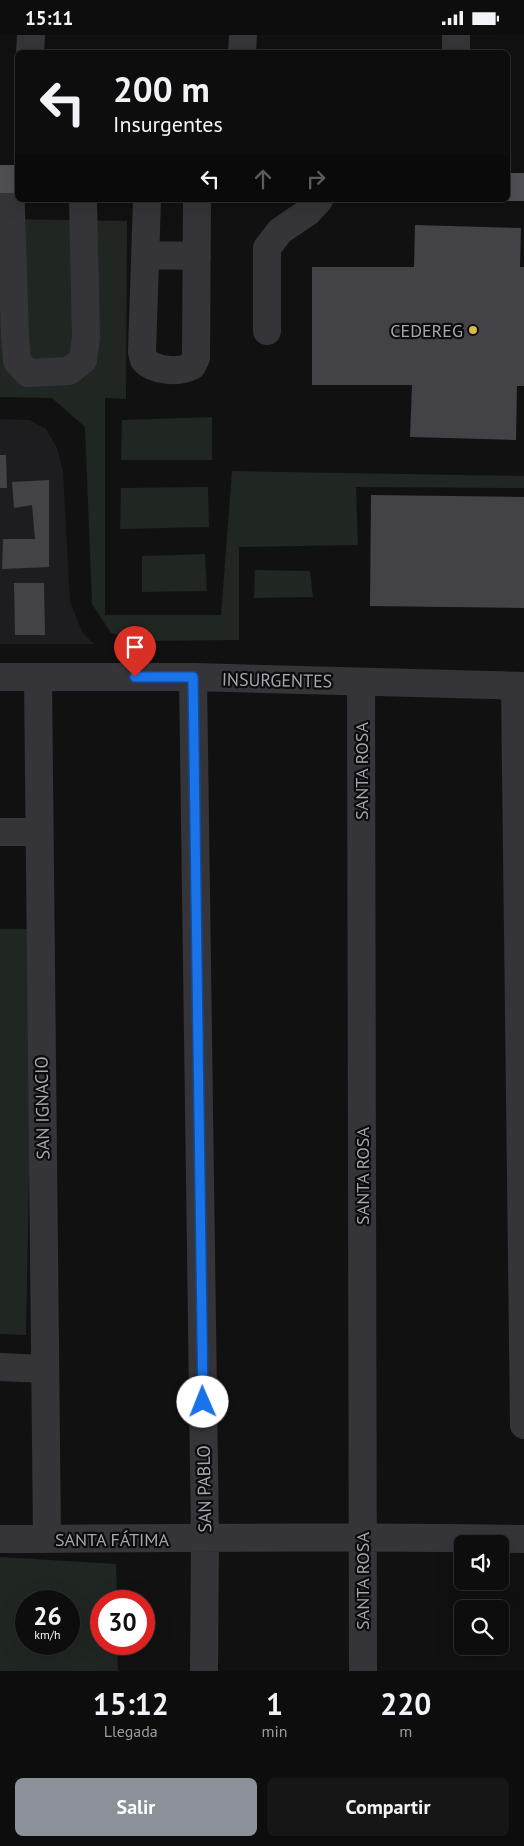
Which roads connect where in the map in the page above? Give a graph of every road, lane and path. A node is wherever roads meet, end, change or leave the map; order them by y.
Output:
1 (31, 35) edge
2 (243, 35) edge
3 (456, 35) edge
4 (30, 50) edge
5 (242, 50) edge
6 (456, 50) edge
7 (9, 179) edge
8 (510, 187) edge
9 (524, 187) edge
10 (83, 202) edge
11 (147, 202) edge
12 (197, 202) edge
13 (317, 202) edge
14 (146, 255) junction
15 (197, 256) junction
16 (267, 331) dead end
17 (0, 677) edge
18 (193, 677) junction
19 (38, 678) junction
20 (361, 682) junction
21 (520, 686) edge
22 (0, 832) edge
23 (39, 832) junction
24 (523, 1300) edge
25 (0, 1367) edge
26 (44, 1369) junction
27 (524, 1425) edge
28 (362, 1537) junction
29 (0, 1539) edge
30 (47, 1539) junction
31 (205, 1539) junction
32 (524, 1539) edge
33 (204, 1671) edge
34 (362, 1671) edge

1 - 4 street
2 - 5 street
3 - 6 street
7 - 10 street
8 - 9 main road
11 - 14 street
12 - 15 street
13 - 16 street
14 - 15 street
14 - 15 street
17 - 19 street, INSURGENTES
18 - 19 street, INSURGENTES
18 - 20 street, INSURGENTES
18 - 31 street, SAN PABLO
19 - 23 street, SAN IGNACIO
20 - 21 street, INSURGENTES
20 - 28 street, SANTA ROSA
21 - 24 street
22 - 23 street
23 - 26 street, SAN IGNACIO
24 - 27 street
25 - 26 street
26 - 30 street, SAN IGNACIO
28 - 31 street, SANTA FÁTIMA
28 - 32 street, SANTA FÁTIMA
28 - 34 street, SANTA ROSA
29 - 30 street, SANTA FÁTIMA
30 - 31 street, SANTA FÁTIMA
31 - 33 street, SAN PABLO

